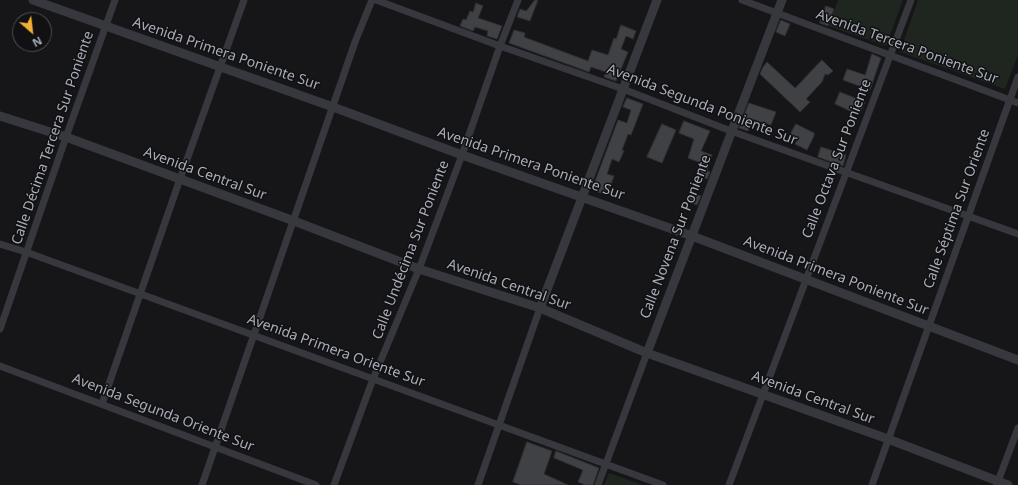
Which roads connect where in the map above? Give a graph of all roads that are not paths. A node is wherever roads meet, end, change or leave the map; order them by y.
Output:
1 (33, 0) edge
2 (115, 0) edge
3 (244, 0) edge
4 (372, 0) edge
5 (376, 0) edge
6 (518, 0) edge
7 (657, 0) edge
8 (742, 0) edge
9 (782, 0) edge
10 (911, 0) edge
11 (777, 13) junction
12 (106, 26) junction
13 (500, 46) junction
14 (891, 55) junction
15 (220, 67) junction
16 (1018, 77) edge
17 (623, 89) junction
18 (1010, 100) junction
19 (1018, 103) edge
20 (333, 107) junction
21 (0, 116) edge
22 (732, 131) junction
23 (66, 137) junction
24 (462, 155) junction
25 (846, 173) junction
26 (180, 179) junction
27 (582, 196) junction
28 (968, 216) junction
29 (294, 221) junction
30 (1018, 234) edge
31 (692, 236) junction
32 (0, 244) edge
33 (26, 252) junction
34 (418, 269) junction
35 (806, 280) junction
36 (140, 294) junction
37 (540, 308) junction
38 (928, 327) junction
39 (0, 329) edge
40 (254, 335) junction
41 (647, 353) junction
42 (1018, 360) edge
43 (0, 366) edge
44 (373, 379) junction
45 (763, 394) junction
46 (102, 404) junction
47 (499, 425) junction
48 (1018, 428) edge
49 (888, 440) junction
50 (215, 447) junction
51 (605, 464) junction
52 (997, 483) edge
53 (202, 485) edge
54 (316, 485) edge
55 (334, 485) edge
56 (478, 485) edge
57 (598, 485) edge
58 (663, 485) edge
59 (729, 485) edge
60 (872, 485) edge
61 (1008, 485) edge

1 - 12 street, Avenida Primera Poniente Sur
2 - 12 street, Calle Décima Tercera Sur Poniente
3 - 15 street
4 - 20 street
5 - 13 street, Avenida Segunda Poniente Sur
6 - 13 street, Calle Undécima Sur Poniente
7 - 17 street
8 - 11 street, Avenida Tercera Poniente Sur
9 - 11 street, Calle Novena Sur Poniente
10 - 14 street, Calle Octava Sur Poniente
11 - 14 street, Avenida Tercera Poniente Sur
11 - 22 street, Calle Novena Sur Poniente
12 - 15 street, Avenida Primera Poniente Sur
12 - 23 street, Calle Décima Tercera Sur Poniente
13 - 17 street, Avenida Segunda Poniente Sur
13 - 24 street, Calle Undécima Sur Poniente
14 - 18 street, Avenida Tercera Poniente Sur
14 - 25 street, Calle Octava Sur Poniente
15 - 20 street, Avenida Primera Poniente Sur
15 - 26 street
16 - 18 street, Calle Séptima Sur Oriente
17 - 22 street, Avenida Segunda Poniente Sur
17 - 27 street
18 - 19 street, Avenida Tercera Poniente Sur
18 - 28 street, Calle Séptima Sur Oriente
20 - 24 street, Avenida Primera Poniente Sur
20 - 29 street
21 - 23 street, Avenida Central Sur
22 - 25 street, Avenida Segunda Poniente Sur
22 - 31 street, Calle Novena Sur Poniente
23 - 26 street, Avenida Central Sur
23 - 33 street, Calle Décima Tercera Sur Poniente
24 - 27 street, Avenida Primera Poniente Sur
24 - 34 street, Calle Undécima Sur Poniente
25 - 28 street, Avenida Segunda Poniente Sur
25 - 35 street, Calle Octava Sur Poniente
26 - 29 street, Avenida Central Sur
26 - 36 street
27 - 31 street, Avenida Primera Poniente Sur
27 - 37 street
28 - 30 street, Avenida Segunda Poniente Sur
28 - 38 street, Calle Séptima Sur Oriente
29 - 34 street, Avenida Central Sur
29 - 40 street
31 - 35 street, Avenida Primera Poniente Sur
31 - 41 street, Calle Novena Sur Poniente
32 - 33 street, Avenida Primera Oriente Sur
33 - 36 street, Avenida Primera Oriente Sur
33 - 39 street, Calle Décima Tercera Sur Poniente
34 - 37 street, Avenida Central Sur
34 - 44 street, Calle Undécima Sur Poniente
35 - 38 street, Avenida Primera Poniente Sur
35 - 45 street, Calle Octava Sur Poniente
36 - 40 street, Avenida Primera Oriente Sur
36 - 46 street
37 - 41 street, Avenida Central Sur
37 - 47 street
38 - 42 street, Avenida Primera Poniente Sur
38 - 49 street, Calle Séptima Sur Oriente
40 - 44 street, Avenida Primera Oriente Sur
40 - 50 street
41 - 45 street, Avenida Central Sur
41 - 51 street, Calle Novena Sur Poniente
43 - 46 street, Avenida Segunda Oriente Sur
44 - 47 street, Avenida Primera Oriente Sur
44 - 55 street, Calle Undécima Sur Poniente
45 - 49 street, Avenida Central Sur
45 - 59 street, Calle Octava Sur Poniente
46 - 50 street, Avenida Segunda Oriente Sur
47 - 51 street, Avenida Primera Oriente Sur
47 - 56 street
48 - 52 street
49 - 52 street, Avenida Central Sur
49 - 60 street, Calle Séptima Sur Oriente
50 - 53 street
50 - 54 street, Avenida Segunda Oriente Sur
51 - 57 street, Calle Novena Sur Poniente
51 - 58 street, Avenida Primera Oriente Sur
52 - 61 street, Avenida Central Sur

